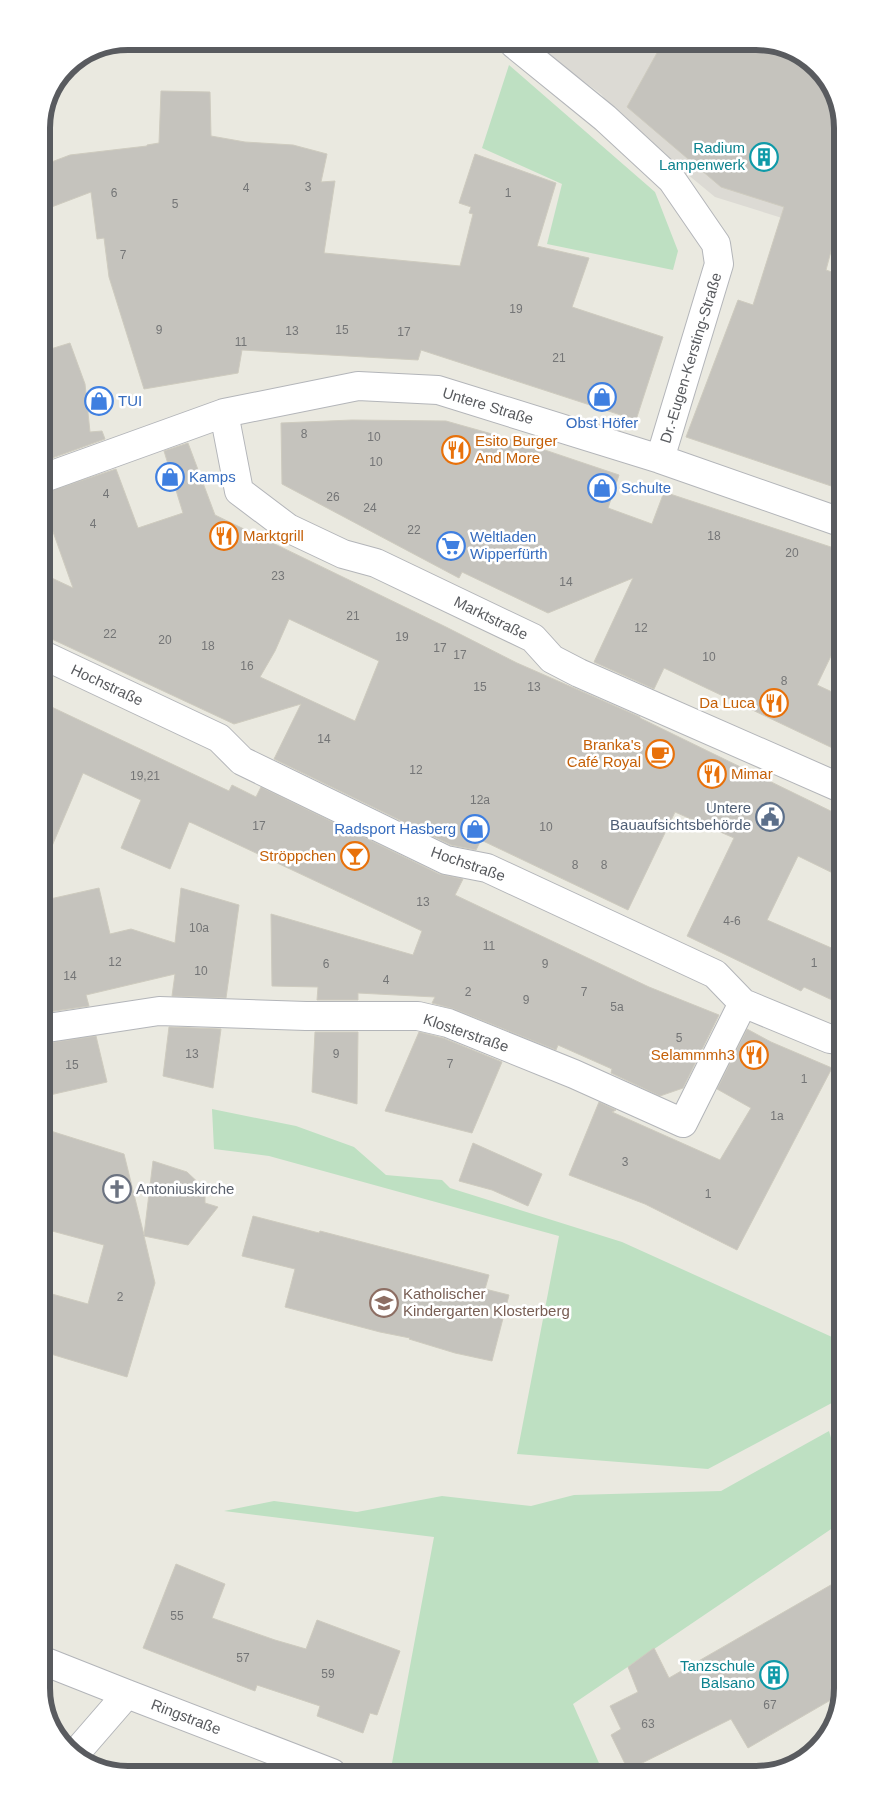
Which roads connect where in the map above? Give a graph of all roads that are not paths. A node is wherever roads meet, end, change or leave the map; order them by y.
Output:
1 (521, 50) edge
2 (224, 413) junction
3 (660, 459) junction
4 (50, 476) edge
5 (834, 520) edge
6 (50, 658) edge
7 (834, 785) edge
8 (743, 1003) junction
9 (50, 1028) edge
10 (834, 1040) edge
11 (50, 1664) edge
12 (127, 1694) junction
13 (79, 1749) edge
14 (314, 1766) edge

1 - 3 street, Dr.-Eugen-Kersting-Straße
2 - 3 street, Untere Straße
2 - 4 street, Untere Straße
2 - 7 street, Marktstraße
3 - 5 street, Untere Straße
6 - 8 street, Hochstraße
8 - 9 street, Klosterstraße
8 - 10 street, Hochstraße
11 - 12 street, Ringstraße
12 - 13 street
12 - 14 street, Ringstraße

